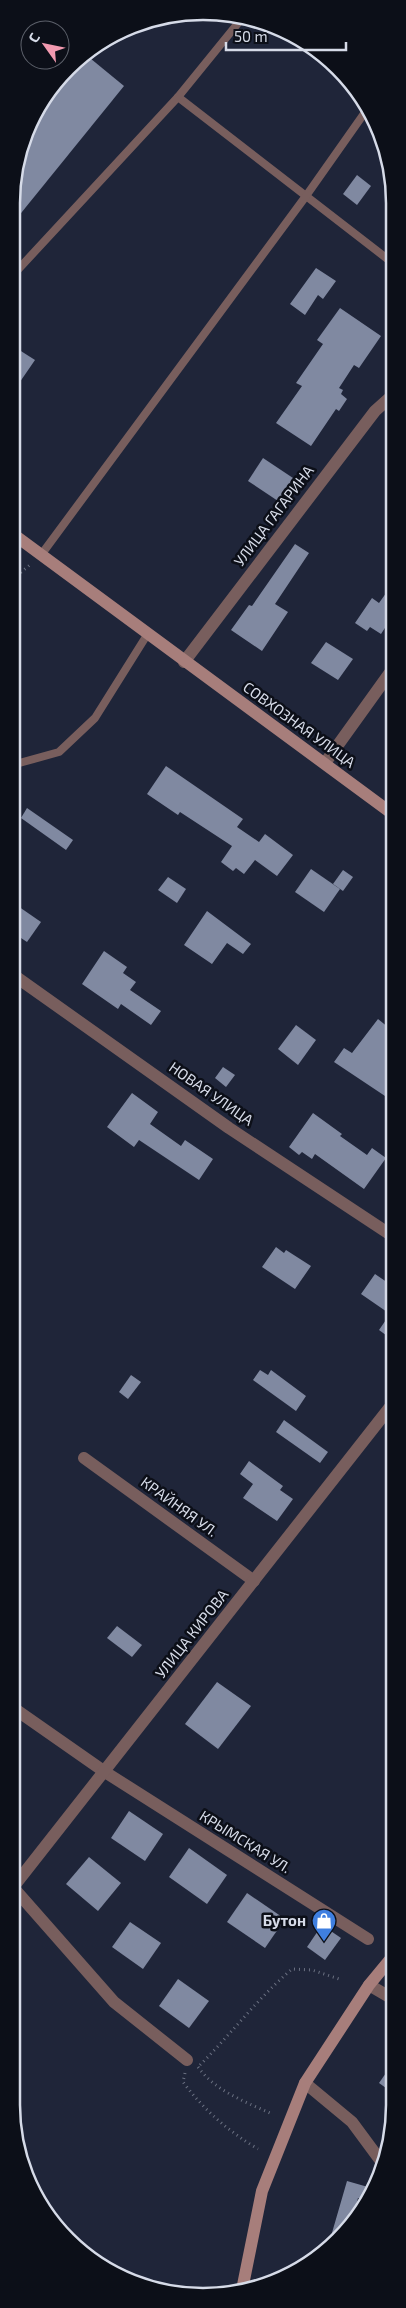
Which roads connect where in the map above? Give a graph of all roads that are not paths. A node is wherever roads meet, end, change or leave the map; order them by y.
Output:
1 (237, 24) edge
2 (178, 97) junction
3 (363, 115) edge
4 (306, 196) junction
5 (386, 258) edge
6 (20, 267) edge
7 (386, 401) edge
8 (20, 540) edge
9 (41, 555) junction
10 (147, 635) junction
11 (184, 662) junction
12 (386, 678) edge
13 (20, 763) edge
14 (325, 764) junction
15 (386, 809) edge
16 (20, 980) edge
17 (386, 1232) edge
18 (386, 1412) edge
19 (84, 1458) dead end
20 (254, 1581) junction
21 (20, 1713) edge
22 (105, 1772) junction
23 (20, 1877) edge
24 (20, 1894) edge
25 (368, 1939) dead end
26 (386, 1964) edge
27 (369, 1985) junction
28 (386, 1995) edge
29 (187, 2060) road end
30 (305, 2083) junction
31 (378, 2157) edge
32 (243, 2283) edge

1 - 2 lane
2 - 4 lane
2 - 6 lane
3 - 4 lane
4 - 5 lane
4 - 9 lane
7 - 11 street, УЛИЦА ГАГАРИНА
8 - 9 main road, СОВХОЗНАЯ УЛИЦА
9 - 10 main road, СОВХОЗНАЯ УЛИЦА
10 - 11 main road, СОВХОЗНАЯ УЛИЦА
10 - 13 lane
11 - 14 main road, СОВХОЗНАЯ УЛИЦА
12 - 14 street
14 - 15 main road, СОВХОЗНАЯ УЛИЦА
16 - 17 street, НОВАЯ УЛИЦА
18 - 20 street, УЛИЦА КИРОВА
19 - 20 street, КРАЙНЯЯ УЛ.
20 - 22 street, УЛИЦА КИРОВА
21 - 22 street, КРЫМСКАЯ УЛ.
22 - 23 street, УЛИЦА КИРОВА
22 - 25 street, КРЫМСКАЯ УЛ.
24 - 29 street
26 - 27 main road
27 - 28 street
27 - 30 main road
30 - 31 street
30 - 32 main road

